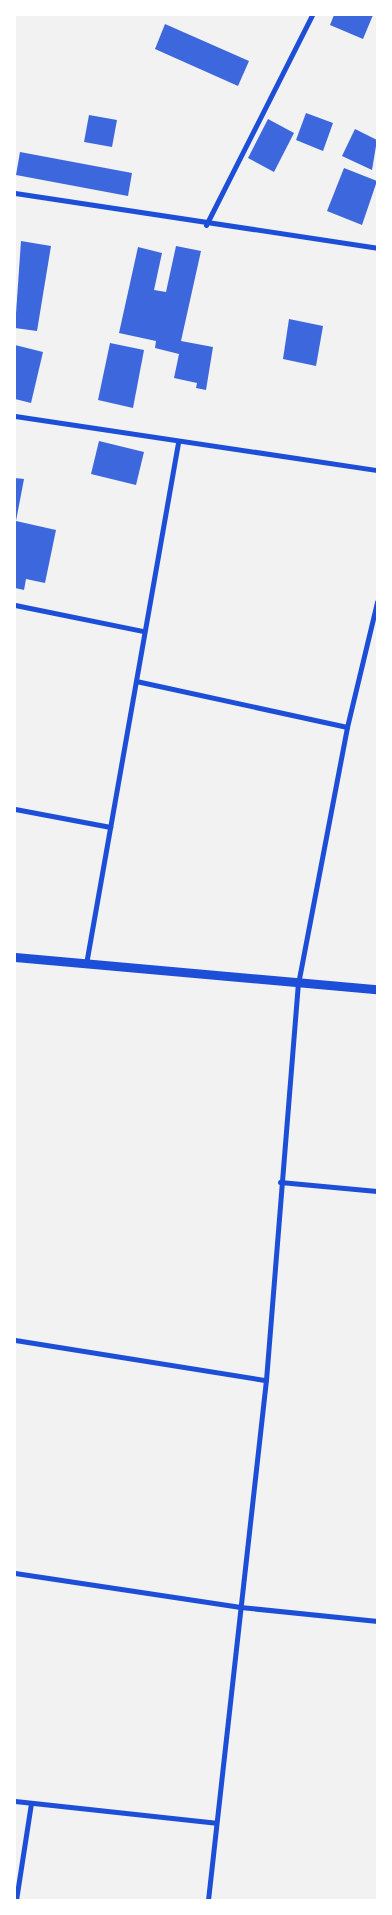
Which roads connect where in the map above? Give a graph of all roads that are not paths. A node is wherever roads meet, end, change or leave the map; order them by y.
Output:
1 (312, 15) edge
2 (15, 194) edge
3 (206, 224) junction
4 (377, 248) edge
5 (15, 416) edge
6 (178, 443) junction
7 (377, 470) edge
8 (377, 602) edge
9 (15, 606) edge
10 (144, 631) junction
11 (136, 681) junction
12 (347, 727) junction
13 (15, 809) edge
14 (110, 827) junction
15 (15, 957) edge
16 (86, 964) junction
17 (298, 984) junction
18 (377, 989) edge
19 (280, 1182) junction
20 (377, 1191) edge
21 (15, 1340) edge
22 (266, 1380) junction
23 (15, 1573) edge
24 (240, 1607) junction
25 (377, 1622) edge
26 (15, 1801) edge
27 (31, 1803) junction
28 (216, 1823) junction
29 (16, 1900) edge
30 (208, 1900) edge

1 - 3 street
2 - 3 street
3 - 4 street
5 - 6 street
6 - 7 street
6 - 10 street
8 - 12 street
9 - 10 street
10 - 11 street
11 - 12 street
11 - 14 street
12 - 17 street
13 - 14 street
14 - 16 street
15 - 16 street
16 - 17 street
17 - 18 street
17 - 19 street
19 - 20 street
19 - 22 street
21 - 22 street
22 - 24 street
23 - 24 street
24 - 25 street
24 - 28 street
26 - 27 street
27 - 28 street
27 - 29 street
28 - 30 street

